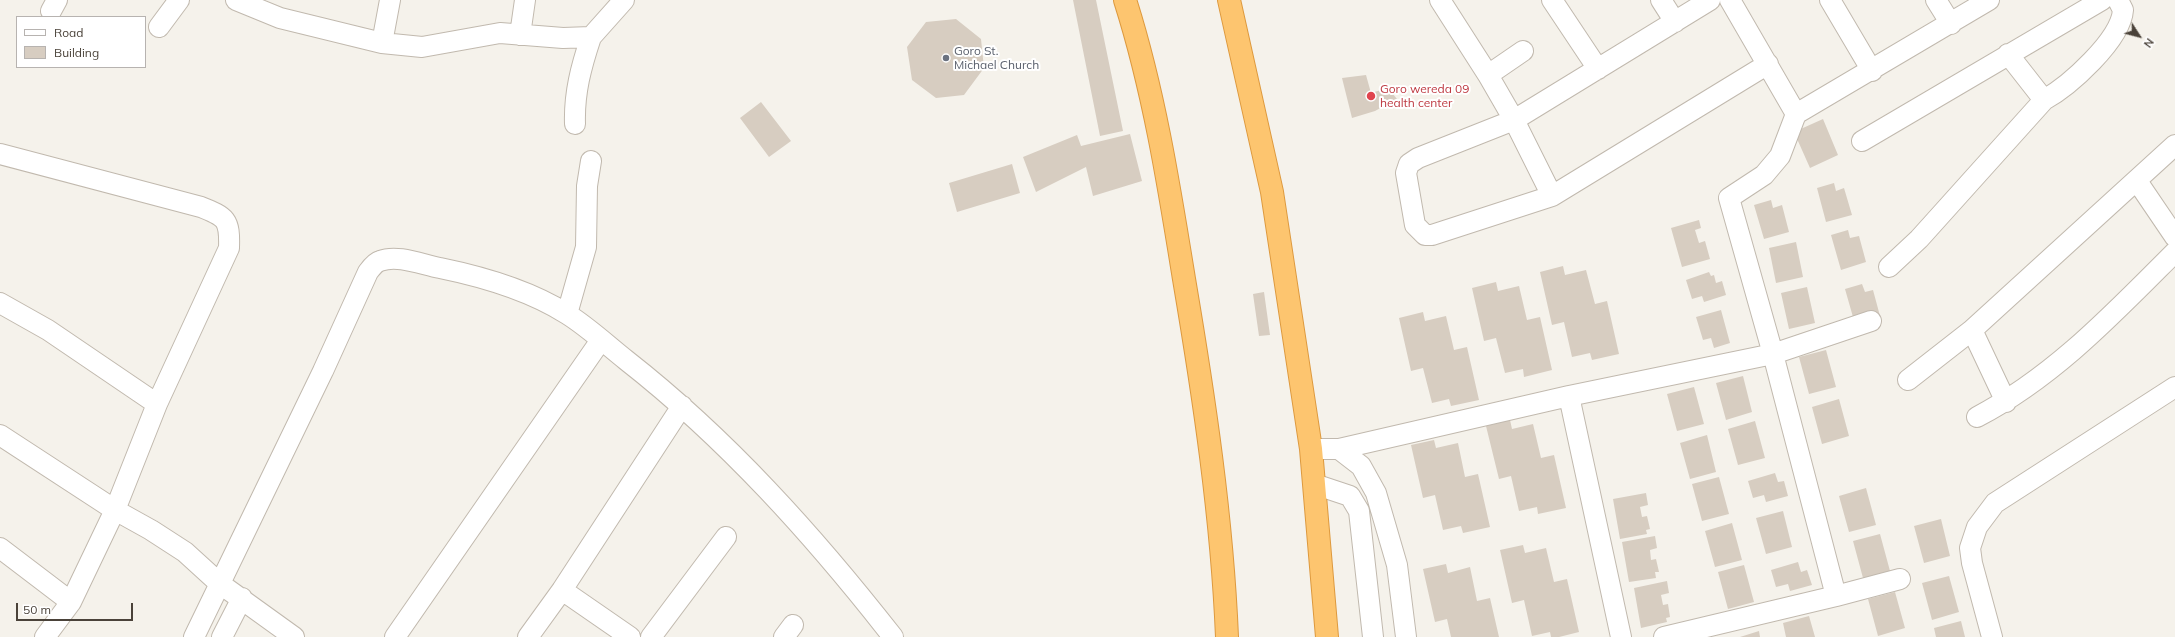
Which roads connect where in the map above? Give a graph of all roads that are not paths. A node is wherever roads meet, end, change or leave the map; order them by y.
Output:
1 (179, 0) edge
2 (236, 0) edge
3 (390, 0) edge
4 (525, 0) edge
5 (624, 0) edge
6 (1124, 0) edge
7 (1229, 0) edge
8 (1440, 0) edge
9 (1552, 0) edge
10 (1661, 0) edge
11 (1710, 0) edge
12 (1730, 0) edge
13 (1830, 0) edge
14 (1936, 0) edge
15 (1989, 0) edge
16 (2102, 0) edge
17 (2118, 0) edge
18 (1675, 22) junction
19 (1951, 24) junction
20 (159, 27) dead end
21 (520, 35) junction
22 (591, 37) junction
23 (382, 43) junction
24 (1523, 51) dead end
25 (2008, 54) junction
26 (1768, 64) junction
27 (1598, 69) junction
28 (1872, 71) junction
29 (1488, 75) junction
30 (2044, 100) junction
31 (1796, 114) junction
32 (1514, 120) junction
33 (575, 124) dead end
34 (1862, 141) dead end
35 (2175, 145) edge
36 (0, 154) edge
37 (591, 161) dead end
38 (2137, 181) junction
39 (1552, 196) junction
40 (2175, 237) edge
41 (2175, 252) edge
42 (1889, 267) dead end
43 (0, 303) edge
44 (567, 314) junction
45 (1872, 321) dead end
46 (1972, 330) junction
47 (601, 340) junction
48 (1773, 354) junction
49 (1908, 380) dead end
50 (2175, 387) edge
51 (1569, 396) junction
52 (2006, 402) junction
53 (157, 404) junction
54 (682, 406) junction
55 (1977, 417) dead end
56 (0, 435) edge
57 (1311, 449) junction
58 (1339, 449) junction
59 (1314, 484) junction
60 (115, 510) junction
61 (726, 537) dead end
62 (0, 548) edge
63 (1900, 579) dead end
64 (219, 583) junction
65 (562, 590) junction
66 (1836, 596) junction
67 (242, 598) junction
68 (71, 602) junction
69 (45, 637) edge
70 (194, 637) edge
71 (222, 637) edge
72 (294, 637) edge
73 (395, 637) edge
74 (528, 637) edge
75 (630, 637) edge
76 (651, 637) edge
77 (893, 637) edge
78 (1227, 637) edge
79 (1327, 637) edge
80 (1373, 637) edge
81 (1406, 637) edge
82 (1621, 637) edge
83 (1664, 637) edge
84 (1992, 637) edge

1 - 20 street
2 - 23 street
3 - 23 street
4 - 21 street
5 - 22 street
6 - 78 highway
7 - 57 highway
8 - 29 street
9 - 27 street
10 - 18 street
11 - 18 street
12 - 26 street
13 - 28 street
14 - 19 street
15 - 19 street
16 - 25 street
17 - 30 street
18 - 27 street
19 - 28 street
21 - 22 street
21 - 23 street
22 - 33 street
24 - 29 street
25 - 30 street
25 - 34 street
26 - 31 street
26 - 39 street
27 - 32 street
28 - 31 street
29 - 32 street
30 - 42 street
31 - 48 street
32 - 39 street
32 - 39 street
35 - 38 street
36 - 53 street
37 - 44 street
38 - 40 street
38 - 46 street
41 - 52 street
43 - 53 street
44 - 47 street
44 - 64 street
45 - 48 street
46 - 49 street
46 - 52 street
47 - 54 street
47 - 73 street
48 - 51 street
48 - 66 street
50 - 84 street
51 - 58 street
51 - 82 street
52 - 55 street
53 - 60 street
54 - 65 street
54 - 77 street
56 - 60 street
57 - 58 street
57 - 59 highway
58 - 81 street
59 - 79 highway
59 - 80 street
60 - 64 street
60 - 68 street
61 - 76 street
62 - 68 street
63 - 66 street
64 - 67 street
64 - 70 street
65 - 74 street
65 - 75 street
66 - 83 street
67 - 71 street
67 - 72 street
68 - 69 street

